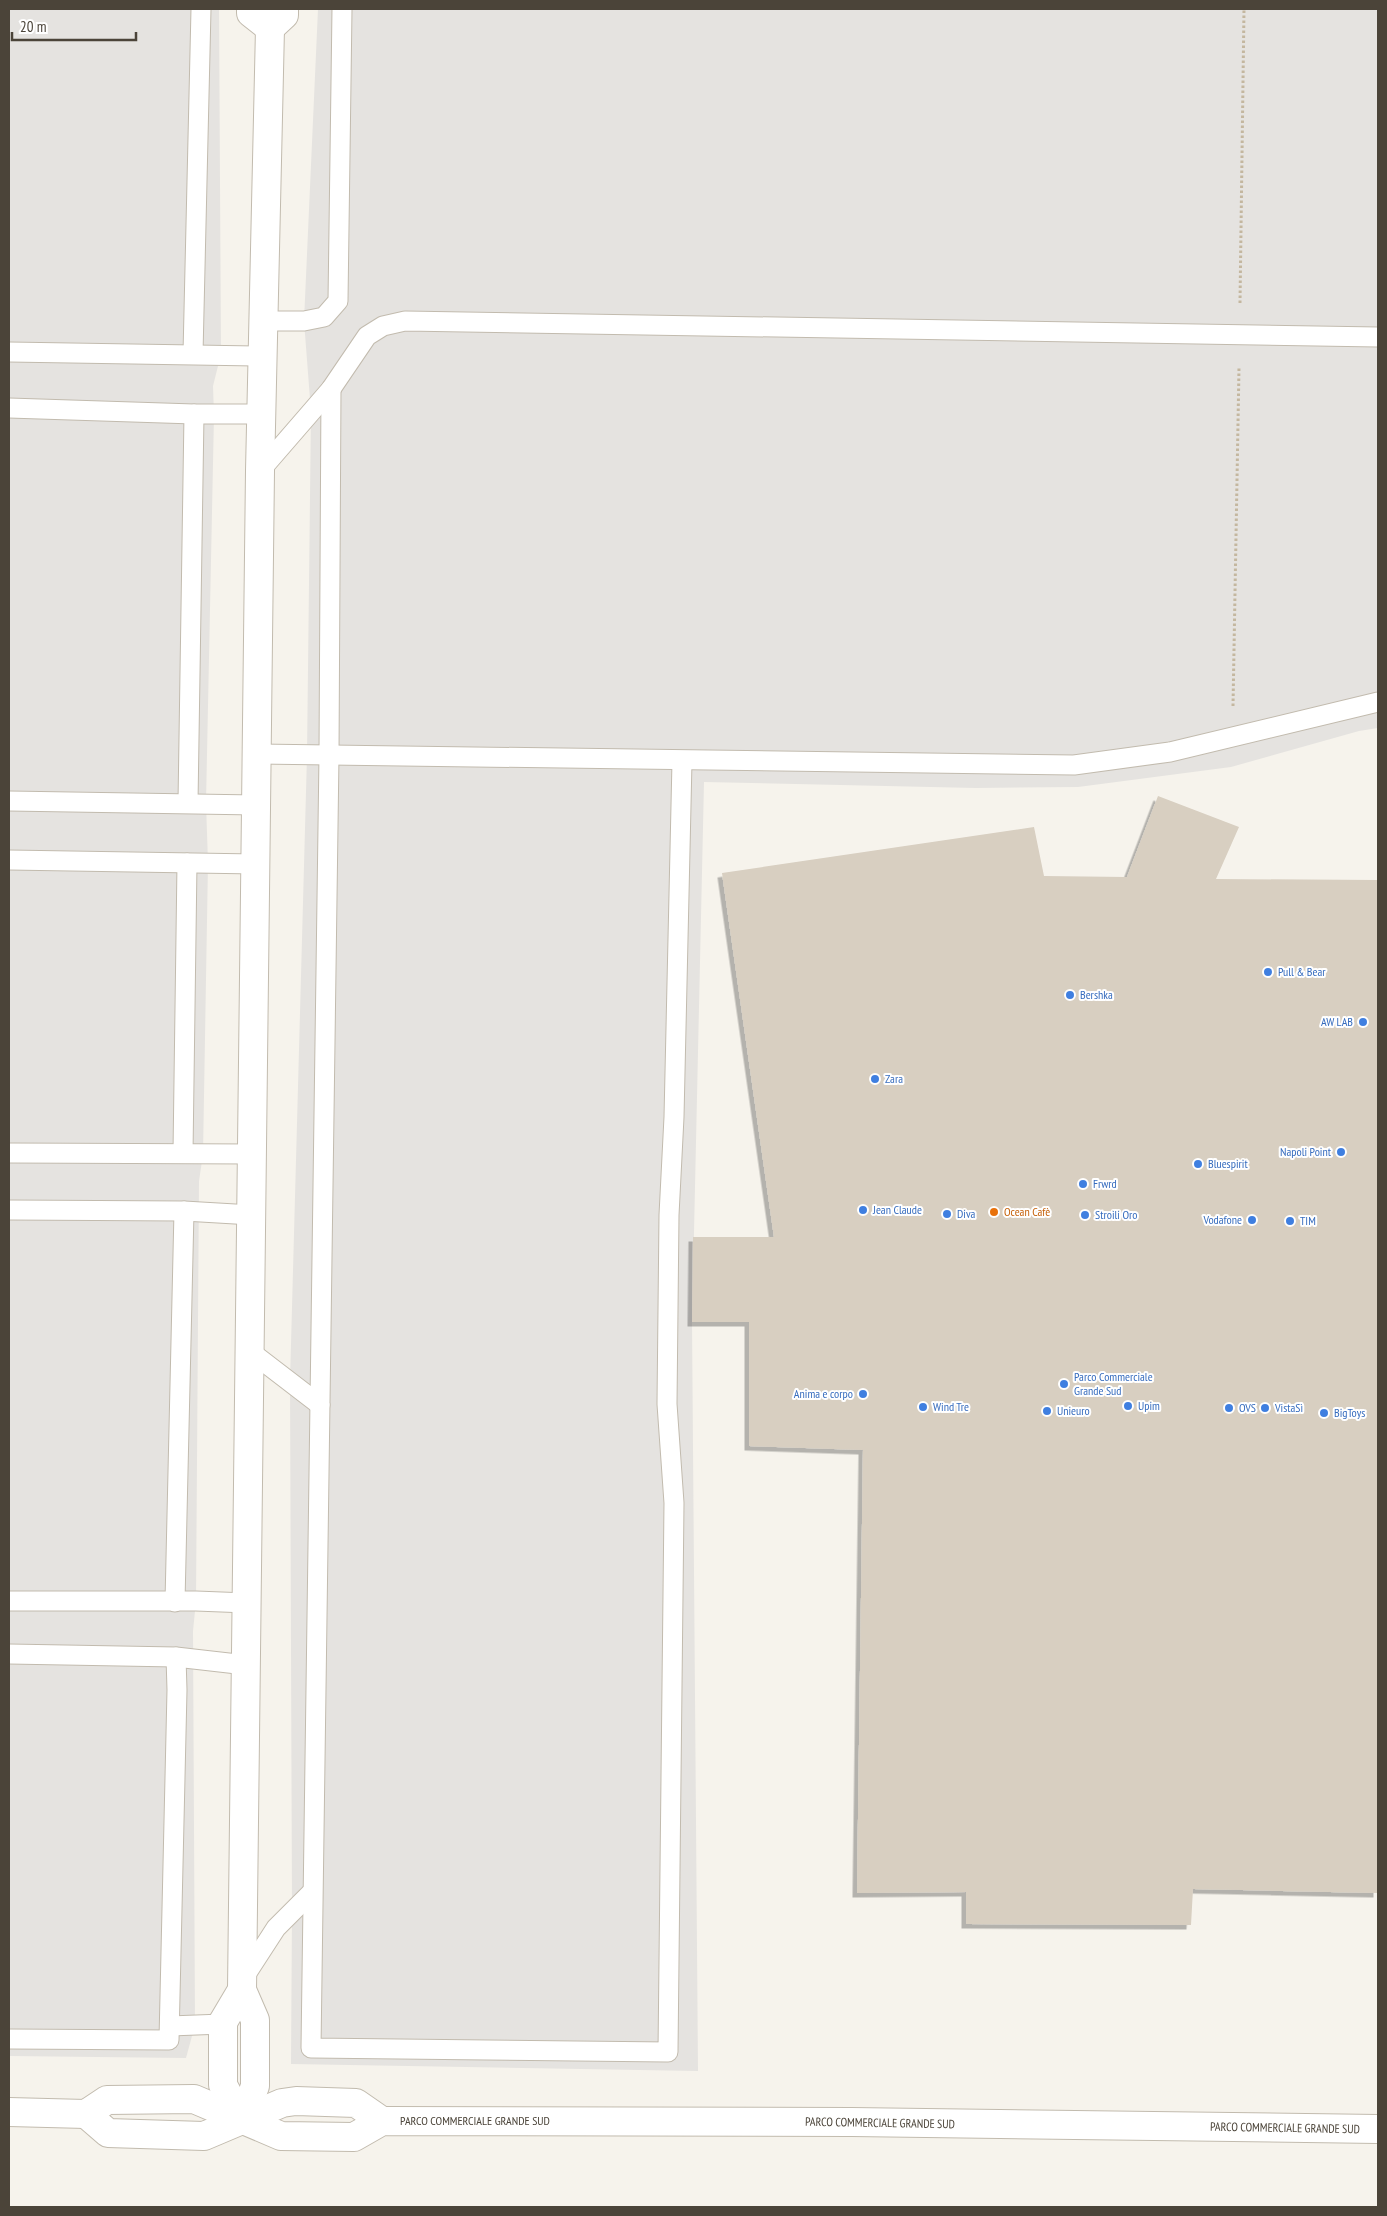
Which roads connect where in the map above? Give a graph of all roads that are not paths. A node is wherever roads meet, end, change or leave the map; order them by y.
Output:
1 (201, 9) edge
2 (251, 9) edge
3 (342, 9) edge
4 (277, 18) edge
5 (264, 321) junction
6 (1378, 337) edge
7 (9, 352) edge
8 (193, 354) junction
9 (263, 356) junction
10 (331, 389) junction
11 (9, 408) edge
12 (194, 414) junction
13 (261, 414) junction
14 (260, 471) junction
15 (1378, 702) edge
16 (258, 754) junction
17 (329, 755) junction
18 (682, 761) junction
19 (9, 801) edge
20 (188, 803) junction
21 (257, 805) junction
22 (9, 860) edge
23 (187, 863) junction
24 (257, 864) junction
25 (9, 1153) edge
26 (183, 1153) junction
27 (253, 1154) junction
28 (9, 1210) edge
29 (184, 1211) junction
30 (252, 1215) junction
31 (251, 1352) junction
32 (320, 1405) junction
33 (9, 1601) edge
34 (175, 1602) junction
35 (248, 1603) junction
36 (9, 1654) edge
37 (176, 1657) junction
38 (246, 1665) junction
39 (312, 1892) junction
40 (242, 1985) junction
41 (223, 2024) junction
42 (170, 2026) junction
43 (9, 2039) edge
44 (9, 2112) edge
45 (86, 2114) junction
46 (242, 2121) junction
47 (382, 2121) junction
48 (1378, 2129) edge

1 - 8 lane
2 - 4 street
3 - 5 lane
4 - 5 street
5 - 9 street
6 - 10 lane
7 - 8 lane
8 - 9 lane
9 - 13 street
10 - 14 lane
10 - 17 lane
11 - 12 lane
12 - 13 lane
12 - 20 lane
13 - 14 street
14 - 16 street
15 - 18 lane
16 - 17 lane
16 - 21 street
17 - 18 lane
17 - 32 lane
18 - 39 lane
19 - 20 lane
20 - 21 lane
21 - 24 street
22 - 23 lane
23 - 24 lane
23 - 26 lane
24 - 27 street
25 - 26 lane
26 - 27 lane
27 - 30 street
28 - 29 lane
29 - 30 lane
29 - 34 lane
30 - 31 street
31 - 32 lane
31 - 35 street
32 - 39 lane
33 - 34 lane
34 - 35 lane
35 - 38 street
36 - 37 lane
37 - 38 lane
37 - 42 lane
38 - 40 street
39 - 40 lane
40 - 41 street
40 - 46 street
41 - 42 lane
41 - 46 street
42 - 43 lane
44 - 45 street
45 - 46 street, PARCO COMMERCIALE GRANDE SUD
45 - 46 street, PARCO COMMERCIALE GRANDE SUD
46 - 47 street, PARCO COMMERCIALE GRANDE SUD
46 - 47 street, PARCO COMMERCIALE GRANDE SUD
47 - 48 street, PARCO COMMERCIALE GRANDE SUD

